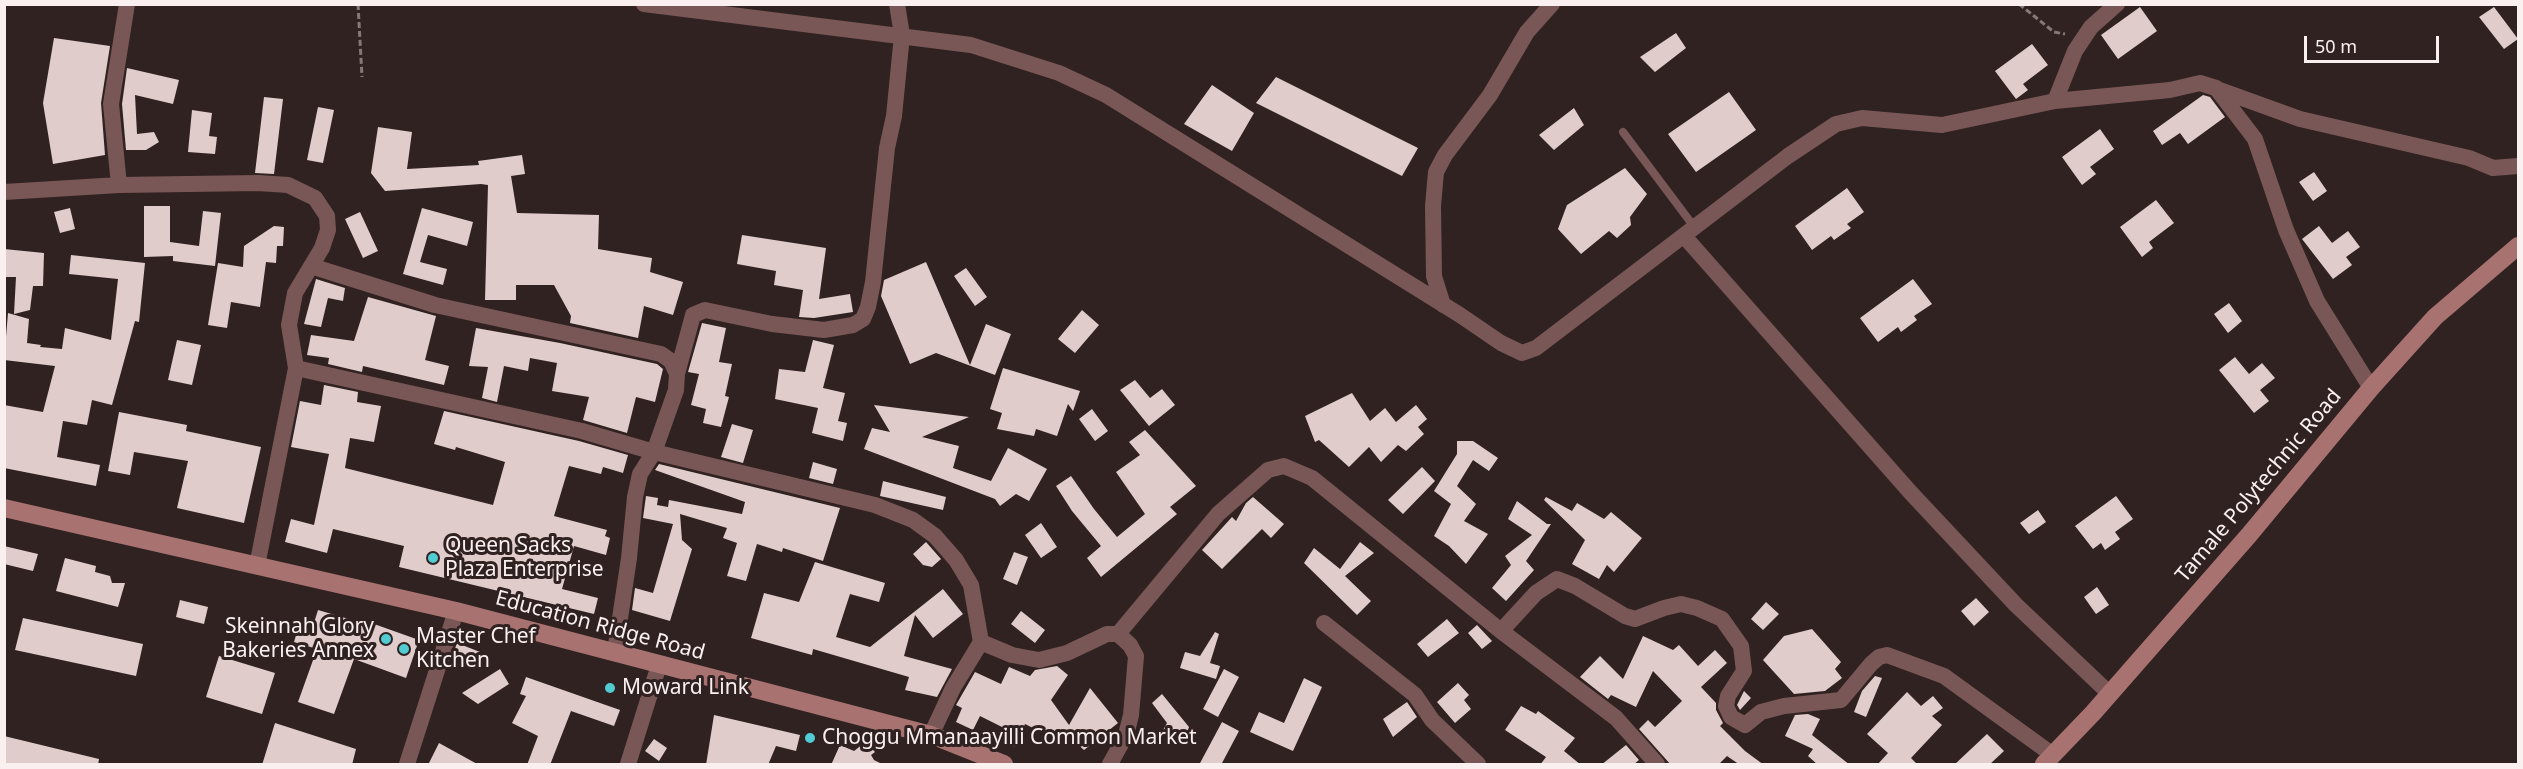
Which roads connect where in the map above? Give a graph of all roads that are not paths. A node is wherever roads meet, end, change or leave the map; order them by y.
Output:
1 (127, 4) edge
2 (644, 4) edge
3 (897, 4) edge
4 (1552, 4) edge
5 (2117, 4) edge
6 (902, 35) junction
7 (2216, 88) junction
8 (2055, 101) junction
9 (1623, 132) dead end
10 (2518, 166) edge
11 (119, 184) junction
12 (4, 192) edge
13 (1689, 232) junction
14 (2518, 246) edge
15 (311, 266) junction
16 (1443, 306) junction
17 (296, 368) junction
18 (677, 374) junction
19 (2371, 388) junction
20 (654, 452) junction
21 (4, 508) edge
22 (257, 566) junction
23 (456, 611) junction
24 (1324, 623) dead end
25 (1501, 632) junction
26 (1118, 634) junction
27 (981, 642) junction
28 (615, 652) junction
29 (659, 665) junction
30 (2110, 694) junction
31 (931, 735) junction
32 (2049, 760) edge
33 (406, 765) edge
34 (628, 765) edge
35 (1004, 765) edge
36 (1110, 765) edge
37 (1479, 765) edge
38 (1657, 765) edge

1 - 11 street
2 - 6 street
3 - 6 street
4 - 16 street
5 - 8 street
6 - 16 street
6 - 18 street
7 - 8 street
7 - 10 street
7 - 19 street
8 - 13 street
9 - 13 lane
11 - 12 street
11 - 15 street
13 - 16 street
13 - 30 street
14 - 19 main road, Tamale Polytechnic Road
15 - 17 street
15 - 18 street
17 - 20 street
17 - 22 street
18 - 20 street
19 - 30 main road, Tamale Polytechnic Road
20 - 27 street
20 - 28 street
21 - 22 main road, Education Ridge Road
22 - 23 main road, Education Ridge Road
23 - 28 main road, Education Ridge Road
23 - 33 street
24 - 37 street
25 - 26 street
25 - 32 street
25 - 38 street
26 - 27 street
26 - 36 street
27 - 31 street
28 - 29 main road, Education Ridge Road
29 - 31 main road, Education Ridge Road
29 - 34 street
30 - 32 main road, Tamale Polytechnic Road
31 - 35 main road, Education Ridge Road

